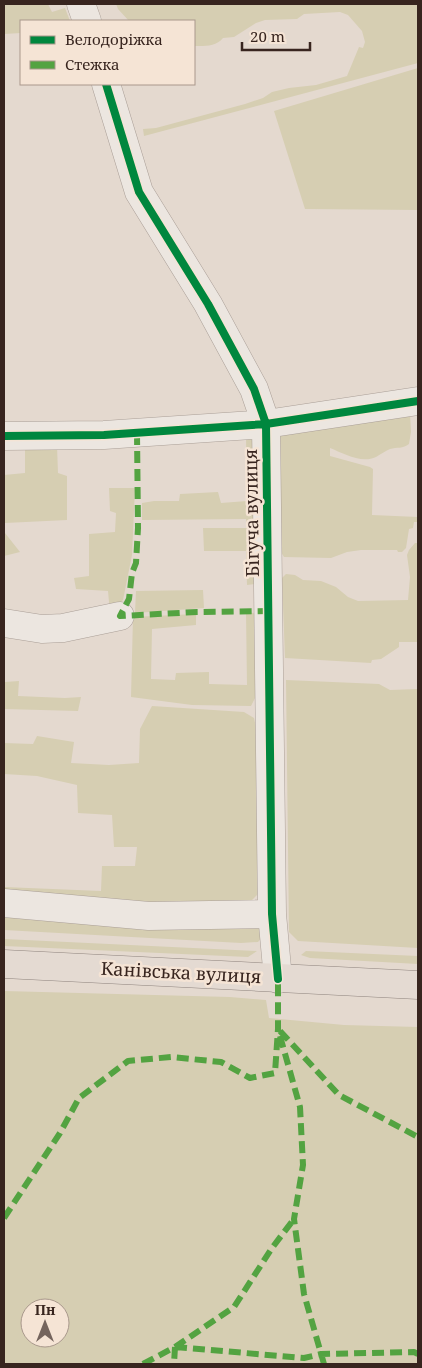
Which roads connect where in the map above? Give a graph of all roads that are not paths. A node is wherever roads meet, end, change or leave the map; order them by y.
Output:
1 (81, 4) edge
2 (87, 20) edge
3 (106, 85) edge
4 (418, 401) edge
5 (266, 424) junction
6 (4, 436) edge
7 (120, 616) dead end
8 (4, 623) edge
9 (4, 903) edge
10 (272, 914) junction
11 (4, 964) edge
12 (278, 979) junction
13 (418, 985) edge

1 - 2 street
3 - 5 street, Бігуча вулиця
4 - 5 street
5 - 6 street
5 - 10 street, Бігуча вулиця
7 - 8 street
9 - 10 street
10 - 12 street, Бігуча вулиця
11 - 12 main road, Канівська вулиця
12 - 13 main road, Канівська вулиця

